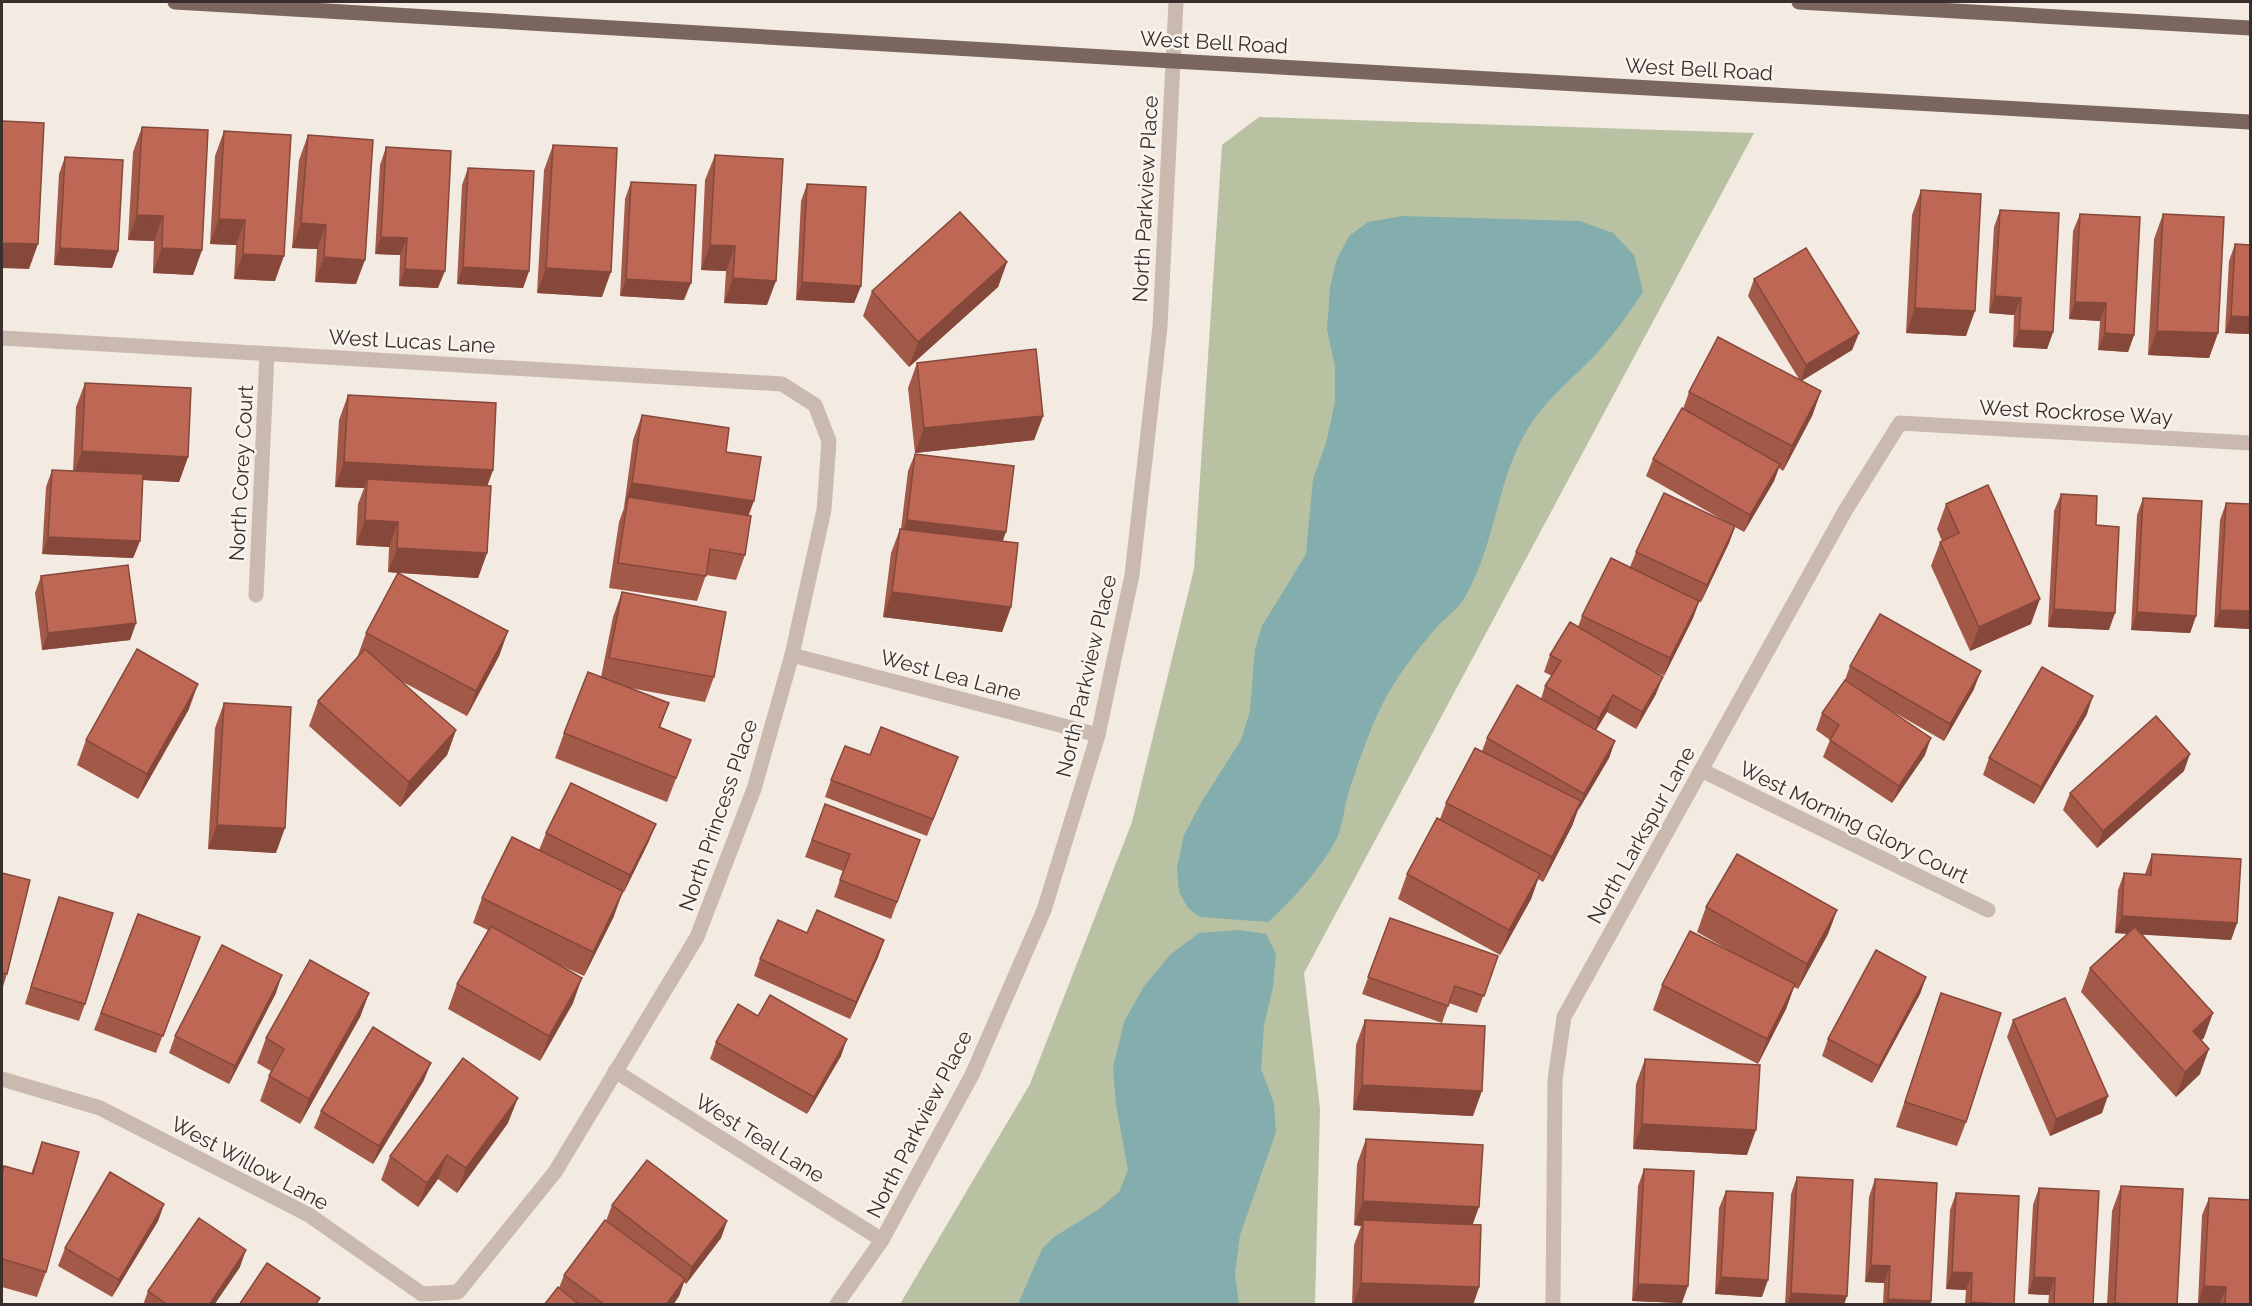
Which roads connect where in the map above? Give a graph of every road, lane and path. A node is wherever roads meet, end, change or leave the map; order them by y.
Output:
1 (175, 2) edge
2 (1176, 2) edge
3 (1799, 2) edge
4 (2250, 28) edge
5 (1173, 61) junction
6 (2250, 122) edge
7 (2, 338) edge
8 (267, 354) junction
9 (815, 405) joint
10 (1900, 423) joint
11 (2250, 443) edge
12 (256, 595) dead end
13 (792, 655) junction
14 (1098, 735) junction
15 (1701, 770) junction
16 (1988, 910) dead end
17 (615, 1071) junction
18 (2, 1079) edge
19 (555, 1172) joint
20 (882, 1240) junction
21 (837, 1305) edge
22 (1553, 1305) edge

1 - 5 main road, West Bell Road
2 - 5 street, North Parkview Place
3 - 4 main road
5 - 6 main road, West Bell Road
5 - 14 street, North Parkview Place
7 - 8 street, West Lucas Lane
8 - 9 street, West Lucas Lane
8 - 12 street, North Corey Court
9 - 13 street, North Princess Place
10 - 11 street, West Rockrose Way
10 - 15 street, North Larkspur Lane
13 - 14 street, West Lea Lane
13 - 17 street, North Princess Place
14 - 20 street, North Parkview Place
15 - 16 street, West Morning Glory Court
15 - 22 street, North Larkspur Lane
17 - 19 street, North Princess Place
17 - 20 street, West Teal Lane
18 - 19 street, West Willow Lane
20 - 21 street, North Parkview Place

